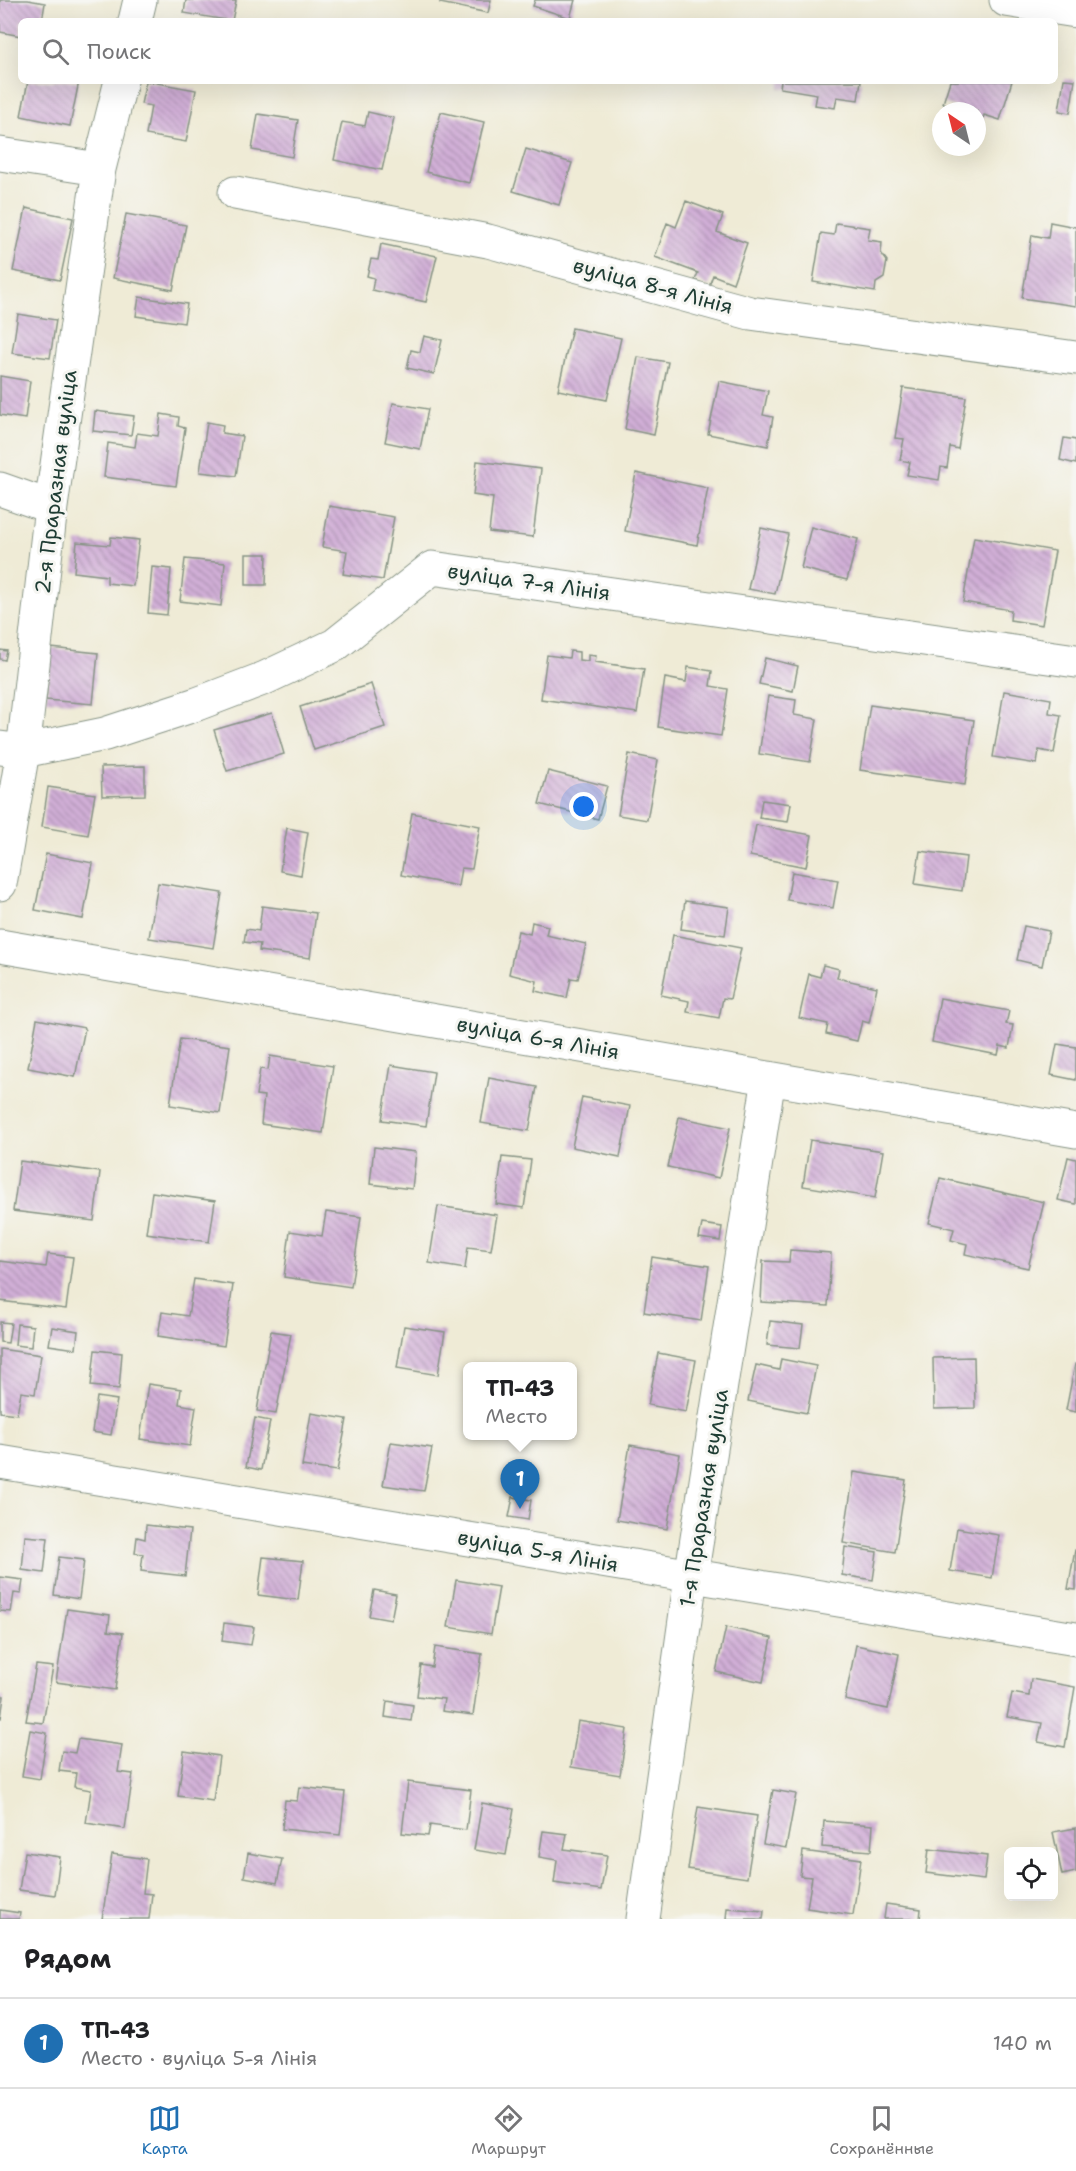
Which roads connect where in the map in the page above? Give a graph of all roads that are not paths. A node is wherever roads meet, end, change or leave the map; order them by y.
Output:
1 (140, 0) edge
2 (1006, 0) edge
3 (1076, 11) edge
4 (136, 18) edge
5 (120, 84) edge
6 (0, 154) edge
7 (99, 169) junction
8 (235, 193) dead end
9 (1076, 358) edge
10 (0, 489) edge
11 (51, 507) junction
12 (1076, 661) edge
13 (12, 749) edge
14 (0, 884) edge
15 (0, 946) edge
16 (769, 1077) junction
17 (1076, 1131) edge
18 (0, 1462) edge
19 (691, 1577) junction
20 (1076, 1639) edge
21 (643, 1919) edge

1 - 4 street
2 - 3 street
5 - 7 street, 2-я Праразная вуліца
6 - 7 street
7 - 11 street, 2-я Праразная вуліца
8 - 9 street, вуліца 8-я Лінія
10 - 11 street
11 - 13 street, 2-я Праразная вуліца
12 - 13 street, вуліца 7-я Лінія
13 - 14 street, 2-я Праразная вуліца
15 - 16 street, вуліца 6-я Лінія
16 - 17 street, вуліца 6-я Лінія
16 - 19 street, 1-я Праразная вуліца
18 - 19 street, вуліца 5-я Лінія
19 - 20 street, вуліца 5-я Лінія
19 - 21 street, 1-я Праразная вуліца

